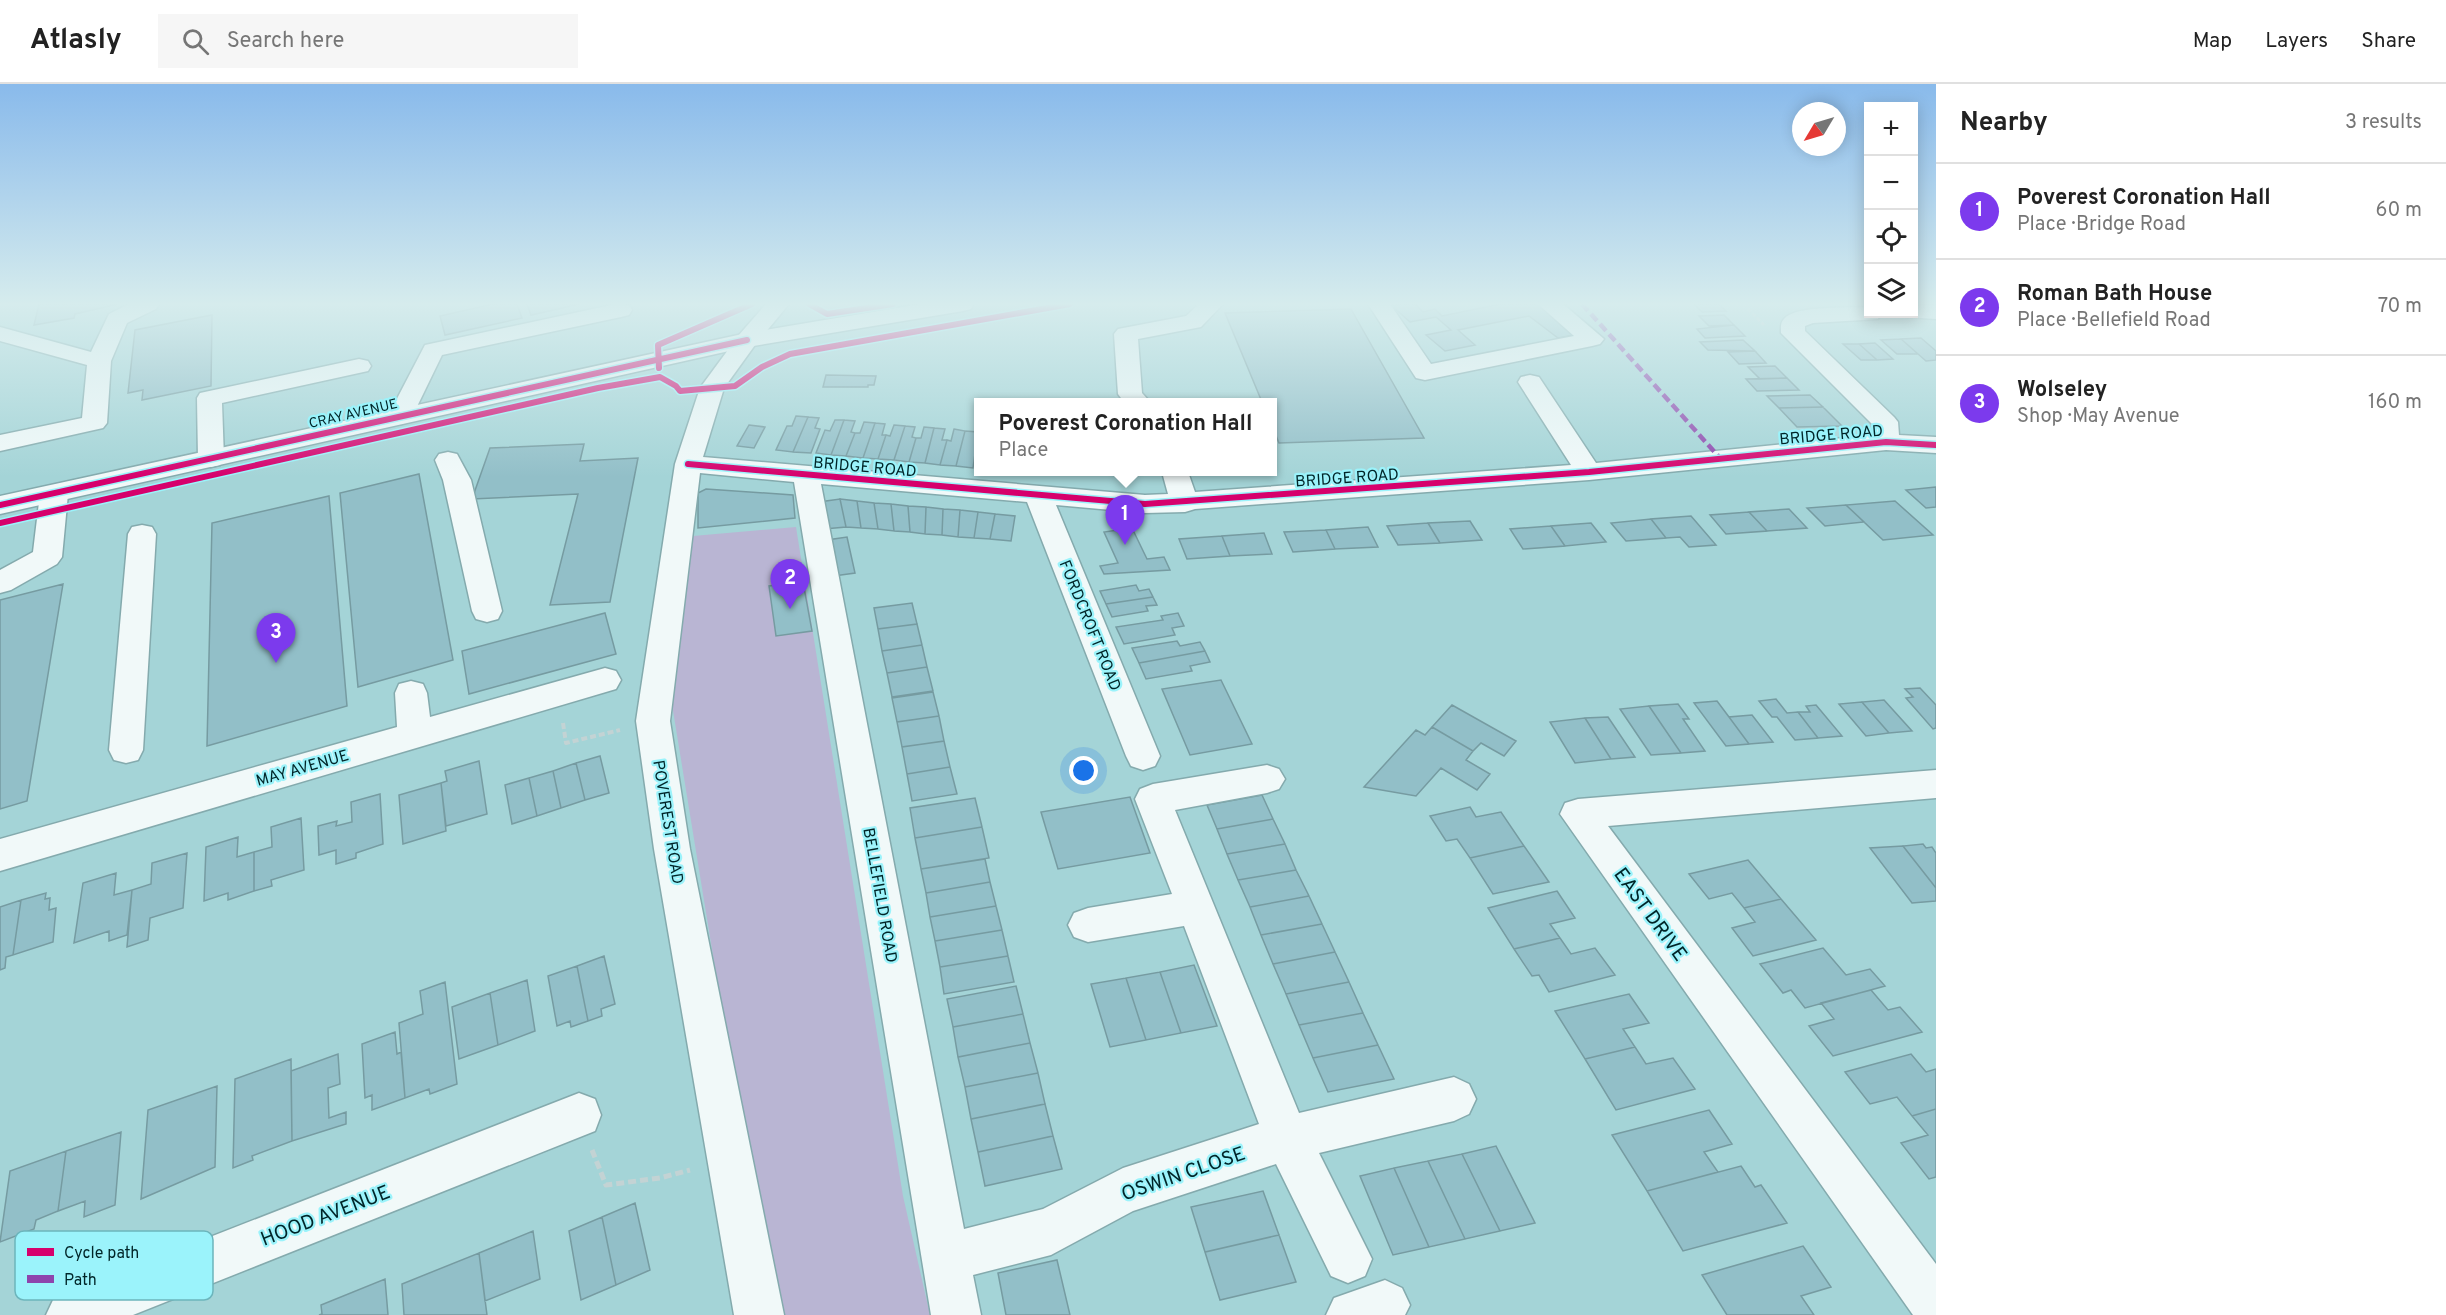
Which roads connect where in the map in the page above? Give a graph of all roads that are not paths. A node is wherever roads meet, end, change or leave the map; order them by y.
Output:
1 (427, 361) edge
2 (649, 361) edge
3 (731, 361) edge
4 (1128, 361) edge
5 (1417, 361) edge
6 (1482, 361) edge
7 (1822, 361) edge
8 (99, 362) edge
9 (359, 366) dead end
10 (1530, 382) dead end
11 (1134, 398) edge
12 (401, 416) junction
13 (1886, 442) junction
14 (0, 443) edge
15 (1936, 445) edge
16 (211, 459) junction
17 (448, 460) dead end
18 (688, 464) junction
19 (1589, 472) junction
20 (806, 474) junction
21 (1177, 476) edge
22 (54, 494) junction
23 (1038, 495) junction
24 (1185, 503) junction
25 (0, 505) edge
26 (142, 534) dead end
27 (0, 583) edge
28 (487, 611) dead end
29 (605, 680) dead end
30 (411, 693) dead end
31 (415, 734) junction
32 (126, 750) dead end
33 (1143, 756) dead end
34 (1267, 779) dead end
35 (1936, 784) edge
36 (0, 855) edge
37 (1197, 908) junction
38 (1088, 925) dead end
39 (1454, 1099) dead end
40 (579, 1115) road end
41 (1287, 1138) junction
42 (946, 1258) junction
43 (213, 1259) edge
44 (1348, 1259) dead end
45 (109, 1300) edge
46 (1936, 1305) edge
47 (71, 1315) edge
48 (759, 1315) edge
49 (956, 1315) edge

1 - 12 street
2 - 12 street, CRAY AVENUE
3 - 18 street, POVEREST ROAD
4 - 11 street
5 - 6 street
7 - 13 street
8 - 14 street
9 - 16 street
10 - 19 street
12 - 16 street, CRAY AVENUE
13 - 15 street, BRIDGE ROAD
13 - 19 street, BRIDGE ROAD
16 - 22 street, CRAY AVENUE
17 - 28 street
18 - 20 street, BRIDGE ROAD
18 - 48 street, POVEREST ROAD
19 - 24 street, BRIDGE ROAD
20 - 23 street, BRIDGE ROAD
20 - 42 street, BELLEFIELD ROAD
21 - 24 street
22 - 25 street, CRAY AVENUE
22 - 27 street
23 - 24 street, BRIDGE ROAD
23 - 33 street, FORDCROFT ROAD
26 - 32 street
29 - 31 street, MAY AVENUE
30 - 31 street
31 - 36 street, MAY AVENUE
34 - 37 street
35 - 46 street, EAST DRIVE
37 - 38 street
37 - 41 street
39 - 41 street, OSWIN CLOSE
40 - 43 street, HOOD AVENUE
41 - 42 street, OSWIN CLOSE
41 - 44 street
42 - 49 street, BELLEFIELD ROAD
45 - 47 street, HOOD AVENUE

